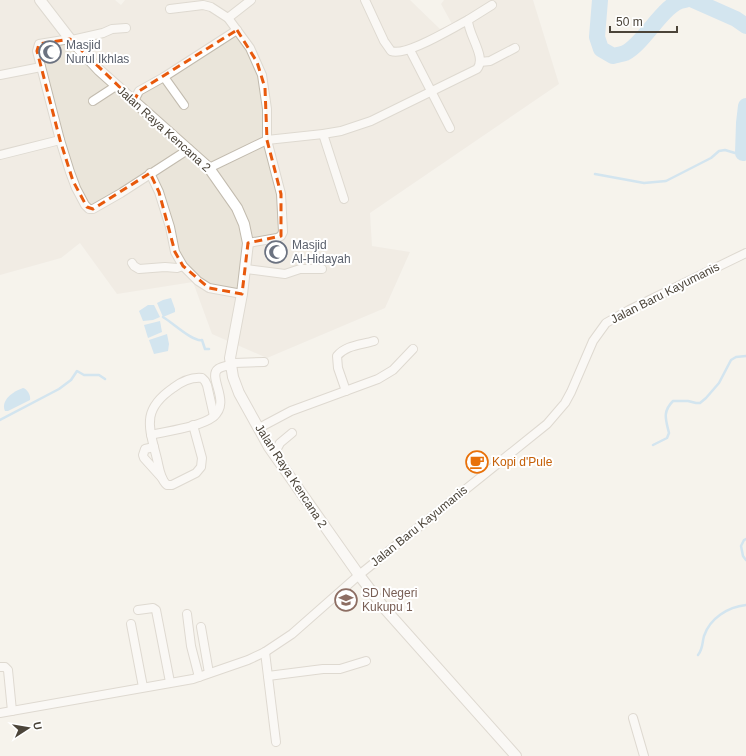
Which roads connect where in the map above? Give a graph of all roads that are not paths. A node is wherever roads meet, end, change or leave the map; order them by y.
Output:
1 (40, 0) edge
2 (251, 0) edge
3 (365, 0) edge
4 (492, 5) dead end
5 (170, 9) dead end
6 (228, 18) junction
7 (468, 20) junction
8 (126, 28) dead end
9 (237, 30) junction
10 (71, 40) junction
11 (515, 48) dead end
12 (410, 50) junction
13 (480, 62) junction
14 (41, 67) junction
15 (0, 75) edge
16 (164, 77) junction
17 (116, 86) junction
18 (431, 91) junction
19 (93, 101) dead end
20 (134, 101) junction
21 (184, 105) dead end
22 (450, 128) dead end
23 (323, 134) junction
24 (60, 140) junction
25 (267, 140) junction
26 (189, 149) junction
27 (0, 155) edge
28 (210, 168) junction
29 (150, 173) junction
30 (344, 199) dead end
31 (248, 243) junction
32 (746, 253) edge
33 (132, 263) dead end
34 (183, 266) junction
35 (246, 269) junction
36 (322, 269) dead end
37 (242, 294) junction
38 (374, 341) dead end
39 (413, 349) dead end
40 (264, 362) dead end
41 (230, 366) junction
42 (346, 391) junction
43 (214, 416) junction
44 (194, 425) junction
45 (259, 428) junction
46 (292, 433) dead end
47 (151, 435) junction
48 (154, 447) junction
49 (274, 454) junction
50 (162, 478) junction
51 (359, 575) junction
52 (138, 610) dead end
53 (187, 614) dead end
54 (131, 624) dead end
55 (201, 627) dead end
56 (265, 652) junction
57 (366, 661) dead end
58 (0, 667) edge
59 (209, 673) junction
60 (268, 676) junction
61 (199, 677) junction
62 (170, 682) junction
63 (143, 687) junction
64 (12, 711) junction
65 (0, 713) edge
66 (633, 718) dead end
67 (276, 742) dead end
68 (516, 756) edge
69 (644, 756) edge

1 - 10 street, Jalan Raya Kencana 2
2 - 6 street
3 - 12 street
4 - 7 street
5 - 6 street
6 - 9 street
7 - 12 street
7 - 13 street
8 - 10 street
9 - 16 street
9 - 25 street
10 - 14 street
10 - 17 street, Jalan Raya Kencana 2
11 - 13 street
12 - 18 street
13 - 18 street
14 - 15 street
14 - 24 street
16 - 20 street
16 - 21 street
17 - 19 street
17 - 20 street, Jalan Raya Kencana 2
18 - 22 street
18 - 23 street
20 - 26 street, Jalan Raya Kencana 2
23 - 25 street
23 - 30 street
24 - 27 street
24 - 29 street
25 - 28 street
25 - 31 street
26 - 28 street, Jalan Raya Kencana 2
26 - 29 street
28 - 31 street, Jalan Raya Kencana 2
29 - 34 street
31 - 35 street, Jalan Raya Kencana 2
32 - 51 street, Jalan Baru Kayumanis
33 - 34 street
34 - 37 street
35 - 36 street
35 - 37 street, Jalan Raya Kencana 2
37 - 41 street, Jalan Raya Kencana 2
38 - 42 street
39 - 42 street
40 - 41 street
41 - 43 street
41 - 45 street, Jalan Raya Kencana 2
42 - 45 street
43 - 44 street
43 - 47 street
44 - 47 street
44 - 50 street
45 - 49 street, Jalan Raya Kencana 2
46 - 49 street
47 - 48 street
48 - 50 street
48 - 50 street
49 - 51 street, Jalan Raya Kencana 2
51 - 56 street, Jalan Baru Kayumanis
51 - 68 street, Jalan Raya Kencana 2
52 - 62 street
53 - 61 street
54 - 63 street
55 - 59 street
56 - 59 street, Jalan Baru Kayumanis
56 - 60 street
57 - 60 street
58 - 64 street
59 - 61 street, Jalan Baru Kayumanis
60 - 67 street
61 - 62 street, Jalan Baru Kayumanis
62 - 63 street, Jalan Baru Kayumanis
63 - 64 street, Jalan Baru Kayumanis
64 - 65 street, Jalan Baru Kayumanis
66 - 69 street

